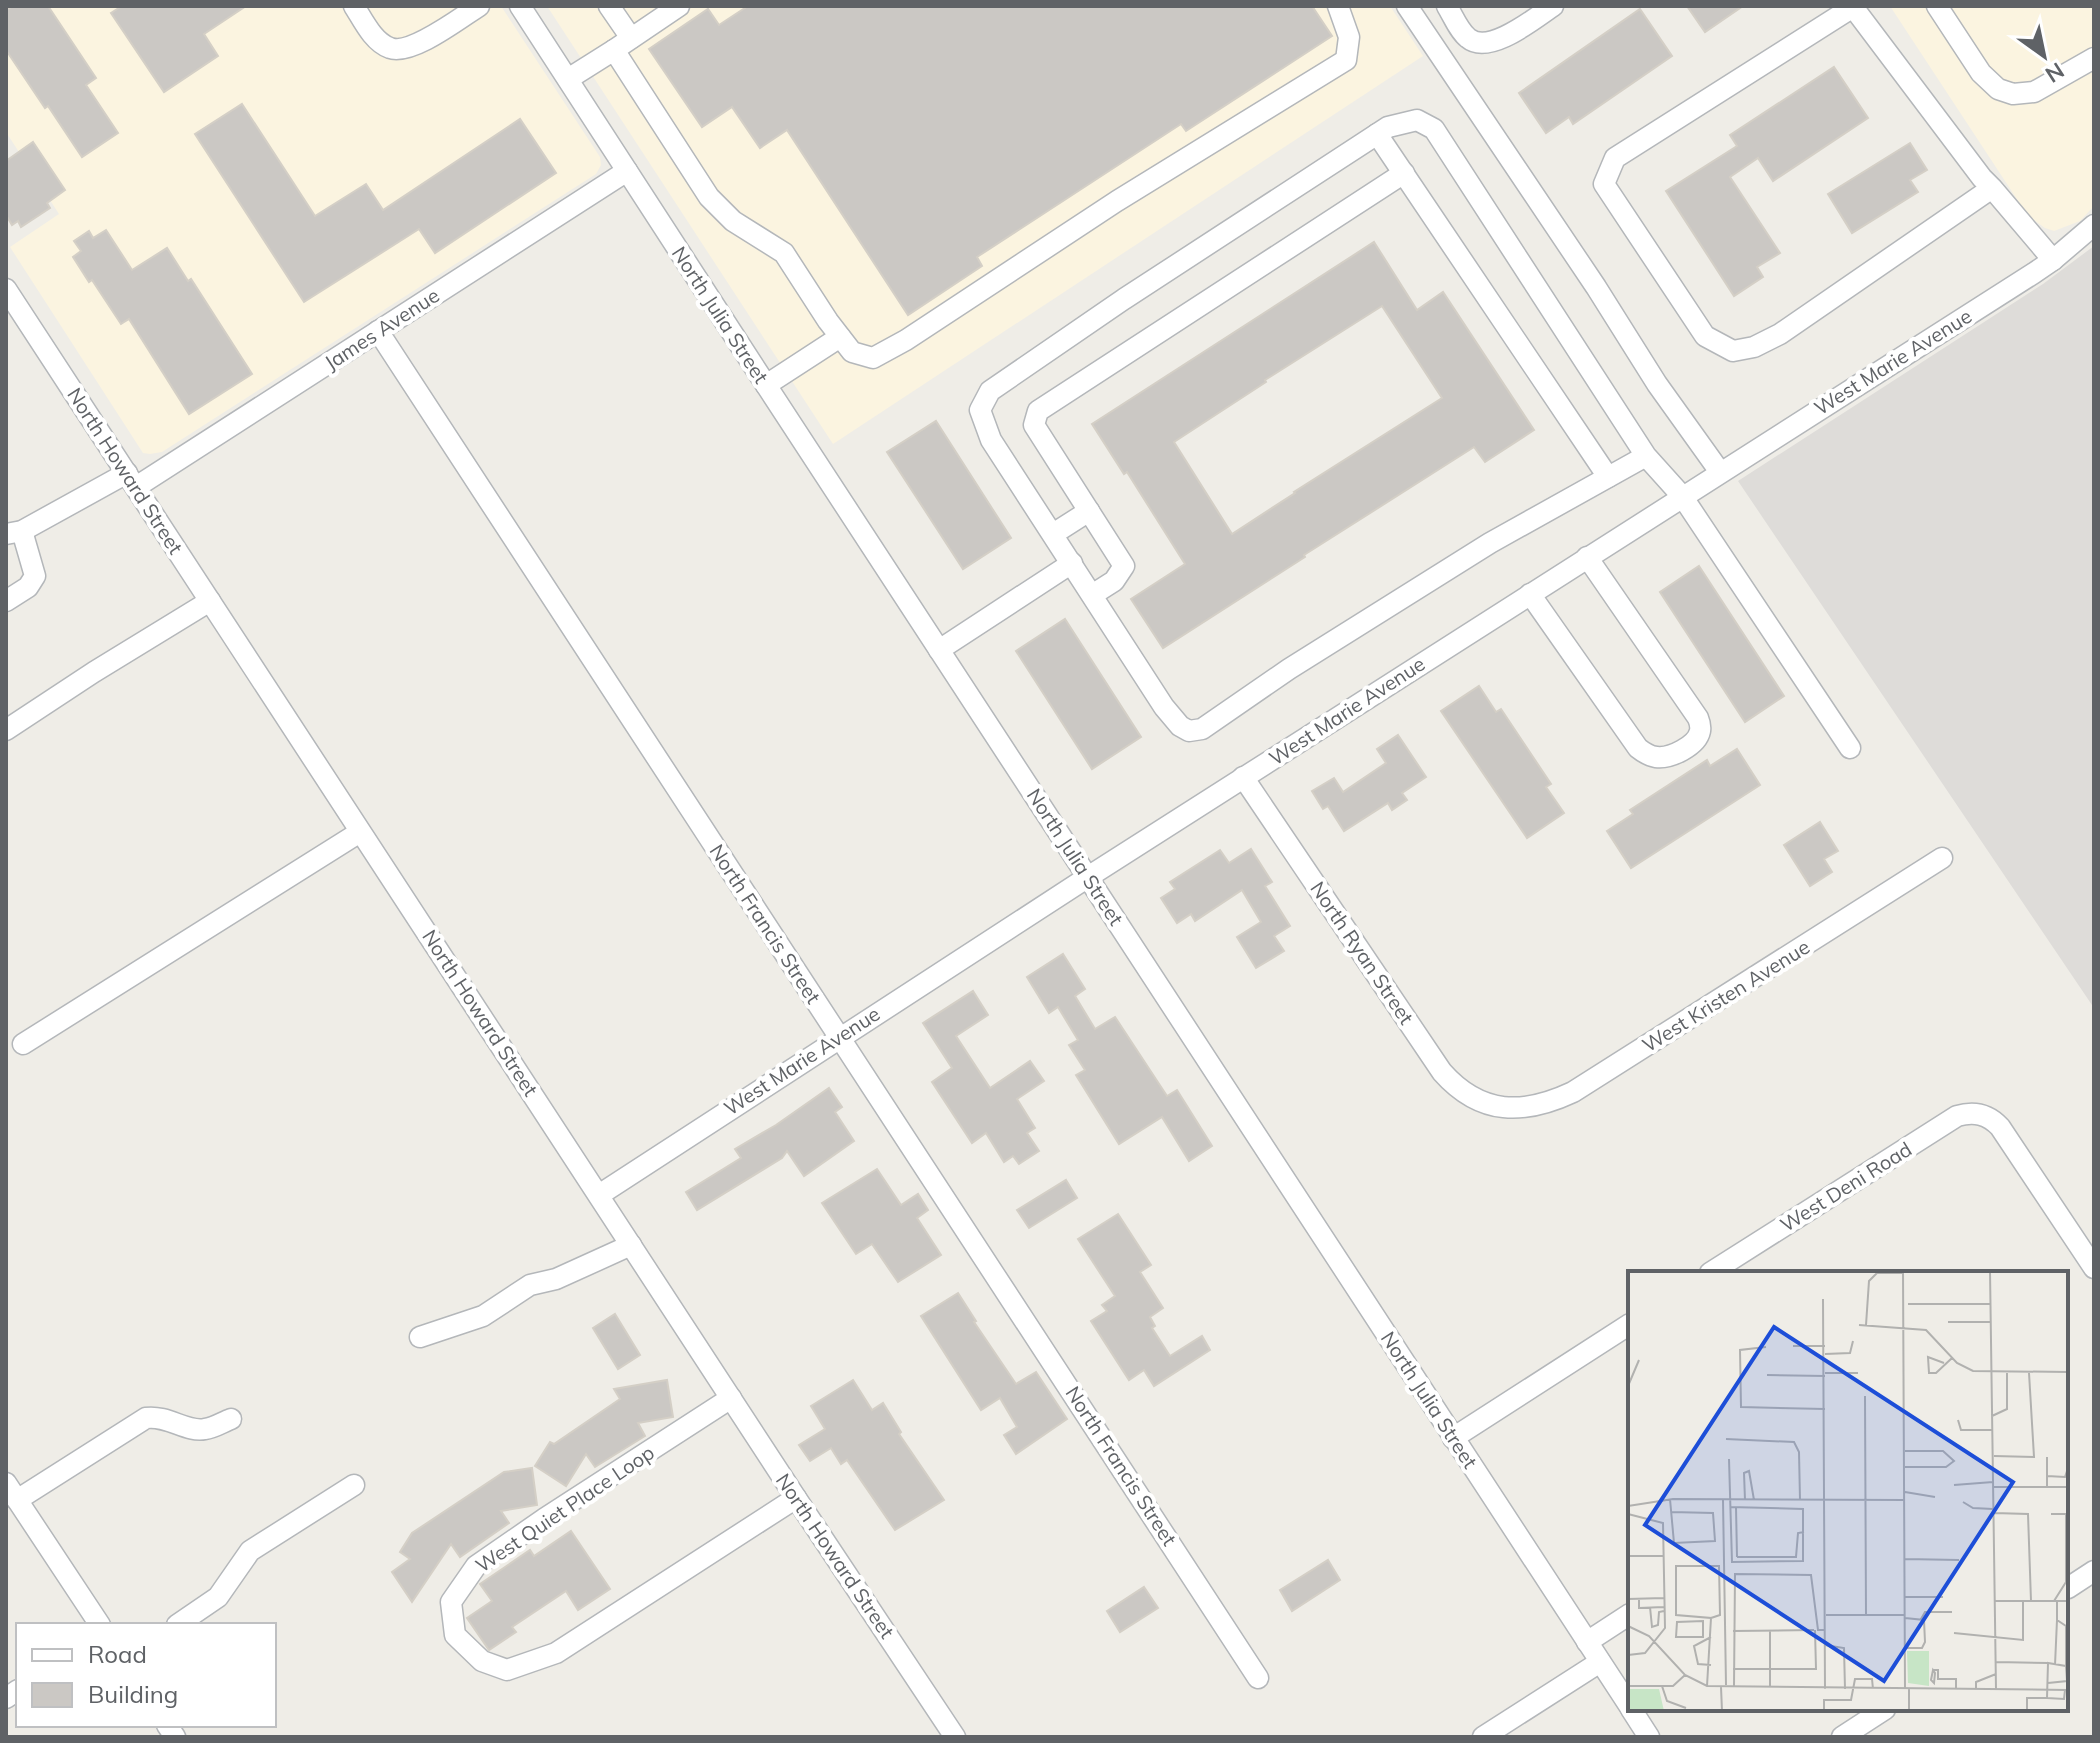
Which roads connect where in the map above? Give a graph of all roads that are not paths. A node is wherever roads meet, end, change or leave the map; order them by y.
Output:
1 (354, 6) edge
2 (479, 6) edge
3 (520, 6) edge
4 (609, 6) edge
5 (679, 6) edge
6 (1338, 6) edge
7 (1407, 6) edge
8 (1447, 6) edge
9 (1553, 6) edge
10 (1937, 6) edge
11 (631, 38) junction
12 (614, 50) junction
13 (2094, 58) edge
14 (568, 79) junction
15 (1377, 134) junction
16 (627, 171) junction
17 (1404, 173) junction
18 (1992, 188) junction
19 (2094, 225) edge
20 (2053, 260) junction
21 (6, 289) edge
22 (378, 331) junction
23 (840, 337) junction
24 (766, 385) junction
25 (1646, 456) junction
26 (1720, 472) junction
27 (1608, 477) junction
28 (132, 480) junction
29 (1682, 496) junction
30 (1089, 511) junction
31 (14, 532) edge
32 (1053, 534) junction
33 (1587, 557) junction
34 (1072, 563) junction
35 (1530, 594) junction
36 (1092, 595) junction
37 (6, 601) edge
38 (210, 601) junction
39 (939, 650) junction
40 (6, 730) edge
41 (1850, 748) dead end
42 (1243, 777) junction
43 (360, 832) junction
44 (1942, 858) dead end
45 (1088, 877) junction
46 (839, 1037) junction
47 (23, 1044) dead end
48 (1500, 1107) joint
49 (599, 1195) junction
50 (631, 1245) junction
51 (2094, 1268) edge
52 (1713, 1271) edge
53 (1628, 1325) edge
54 (420, 1337) dead end
55 (731, 1398) junction
56 (231, 1419) dead end
57 (1453, 1438) junction
58 (354, 1485) dead end
59 (12, 1492) edge
60 (796, 1498) junction
61 (2094, 1571) edge
62 (2068, 1588) dead end
63 (1628, 1615) edge
64 (99, 1623) edge
65 (180, 1623) edge
66 (1587, 1642) junction
67 (1600, 1662) junction
68 (1258, 1678) dead end
69 (1628, 1705) edge
70 (1632, 1711) edge
71 (1882, 1711) edge
72 (955, 1737) edge
73 (1483, 1737) edge
74 (1649, 1737) edge
75 (1842, 1737) edge

1 - 2 street
3 - 14 street, North Julia Street
4 - 11 street
5 - 11 street
6 - 23 street
7 - 26 street
8 - 9 street
10 - 13 street
11 - 12 street
12 - 14 street
12 - 23 street
14 - 16 street, North Julia Street
15 - 17 street
15 - 25 street
15 - 32 street
16 - 22 street, James Avenue
16 - 24 street, North Julia Street
17 - 27 street
17 - 30 street
18 - 18 street
18 - 20 street
19 - 20 street, West Marie Avenue
20 - 26 street, West Marie Avenue
21 - 28 street, North Howard Street
22 - 28 street, James Avenue
22 - 46 street, North Francis Street
23 - 24 street
24 - 39 street, North Julia Street
25 - 27 street
25 - 29 street
26 - 29 street, West Marie Avenue
27 - 36 street
28 - 31 street, James Avenue
28 - 38 street, North Howard Street
29 - 33 street, West Marie Avenue
29 - 41 street
30 - 32 street
30 - 36 street
31 - 37 street
32 - 34 street
33 - 35 street, West Marie Avenue
33 - 35 street
34 - 36 street
34 - 39 street
35 - 42 street, West Marie Avenue
38 - 40 street
38 - 43 street, North Howard Street
39 - 45 street, North Julia Street
42 - 45 street, West Marie Avenue
42 - 48 street, North Ryan Street
43 - 47 street
43 - 49 street, North Howard Street
44 - 48 street, West Kristen Avenue
45 - 46 street, West Marie Avenue
45 - 57 street, North Julia Street
46 - 49 street, West Marie Avenue
46 - 68 street, North Francis Street
49 - 50 street, North Howard Street
50 - 54 street
50 - 55 street, North Howard Street
51 - 52 street, West Deni Road
53 - 57 street
55 - 60 street, North Howard Street
55 - 60 street, West Quiet Place Loop
56 - 59 street
57 - 66 street, North Julia Street
58 - 65 street
59 - 64 street
60 - 72 street, North Howard Street
61 - 62 street
63 - 66 street
66 - 67 street, North Julia Street
67 - 69 street, North Julia Street
67 - 73 street
70 - 74 street, North Julia Street
71 - 75 street

